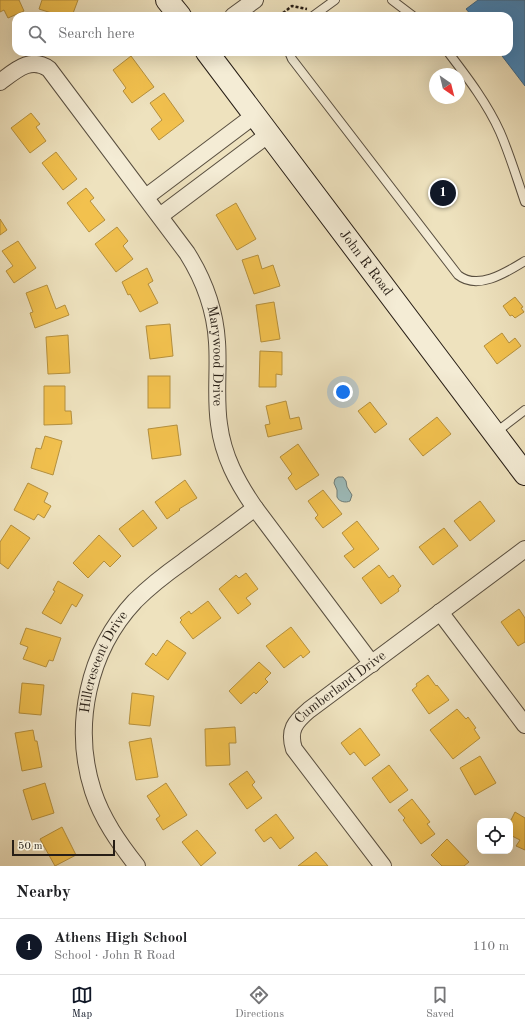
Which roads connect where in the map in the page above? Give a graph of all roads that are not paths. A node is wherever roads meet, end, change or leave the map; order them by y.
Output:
1 (167, 0) edge
2 (255, 0) edge
3 (335, 0) edge
4 (392, 0) edge
5 (177, 12) edge
6 (238, 12) edge
7 (318, 12) edge
8 (408, 12) edge
9 (210, 56) edge
10 (292, 56) edge
11 (451, 56) edge
12 (0, 82) edge
13 (255, 115) junction
14 (269, 134) junction
15 (146, 197) junction
16 (525, 202) edge
17 (160, 216) junction
18 (525, 261) edge
19 (525, 410) edge
20 (495, 433) junction
21 (525, 474) edge
22 (255, 508) junction
23 (525, 549) edge
24 (440, 612) junction
25 (372, 664) junction
26 (525, 725) edge
27 (137, 866) edge
28 (383, 866) edge

1 - 5 main road
2 - 6 street
3 - 7 lane
4 - 8 lane
9 - 13 main road, John R Road
10 - 18 lane
11 - 16 lane
12 - 15 street, Marywood Drive
13 - 14 main road, John R Road
13 - 15 street
14 - 17 street
14 - 20 main road, John R Road
15 - 17 street, Marywood Drive
17 - 22 street, Marywood Drive
19 - 20 lane
20 - 21 main road, John R Road
22 - 25 street, Marywood Drive
22 - 27 street, Hillcrescent Drive
23 - 24 street, Cumberland Drive
24 - 25 street, Cumberland Drive
24 - 26 street
25 - 28 street, Cumberland Drive

